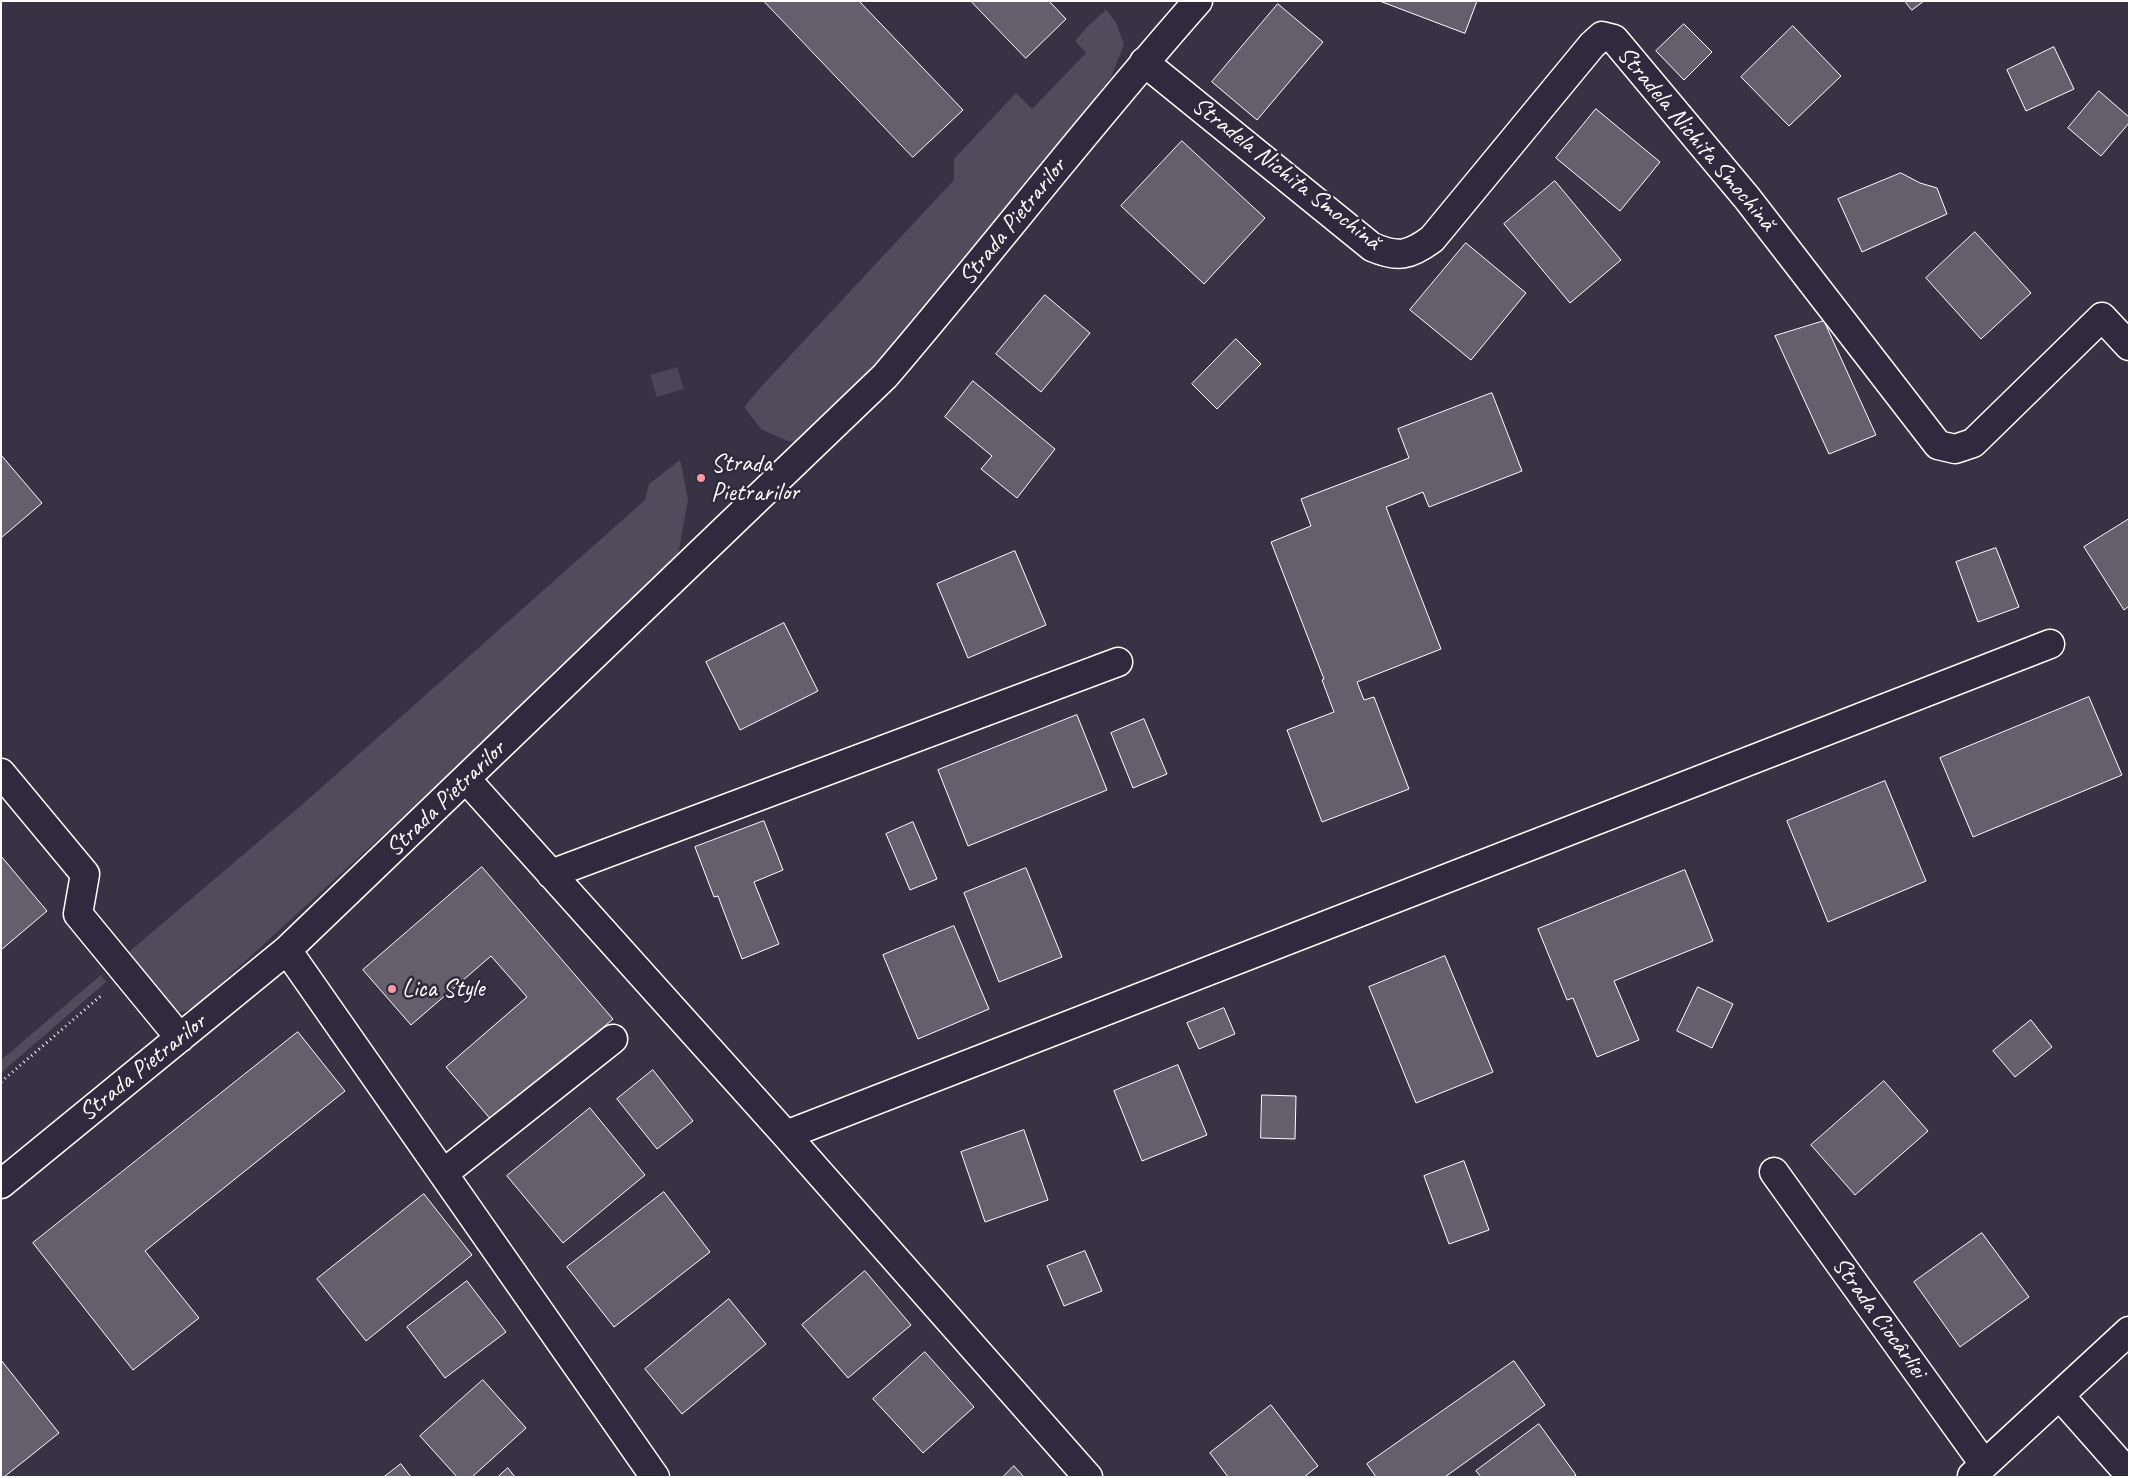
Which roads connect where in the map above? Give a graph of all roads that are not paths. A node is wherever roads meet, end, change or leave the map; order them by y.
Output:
1 (1198, 1) edge
2 (1144, 62) junction
3 (2129, 346) edge
4 (2050, 644) dead end
5 (1118, 662) dead end
6 (1, 773) edge
7 (466, 779) junction
8 (551, 874) junction
9 (287, 950) junction
10 (180, 1038) junction
11 (613, 1039) dead end
12 (786, 1135) junction
13 (1774, 1172) dead end
14 (444, 1173) junction
15 (1, 1184) edge
16 (2129, 1331) edge
17 (2060, 1396) junction
18 (1978, 1470) edge
19 (2129, 1474) edge
20 (656, 1477) edge
21 (1088, 1477) edge

1 - 2 street, Strada Pietrarilor
2 - 3 street, Stradela Nichita Smochină
2 - 7 street, Strada Pietrarilor
4 - 12 street
5 - 8 street
6 - 10 street
7 - 8 street
7 - 9 street, Strada Pietrarilor
8 - 12 street
9 - 10 street, Strada Pietrarilor
9 - 14 street
10 - 15 street, Strada Pietrarilor
11 - 14 street
12 - 21 street
13 - 18 street, Strada Ciocârliei
14 - 20 street
16 - 17 street, Strada Ciocârliei
17 - 18 street, Strada Ciocârliei
17 - 19 street

